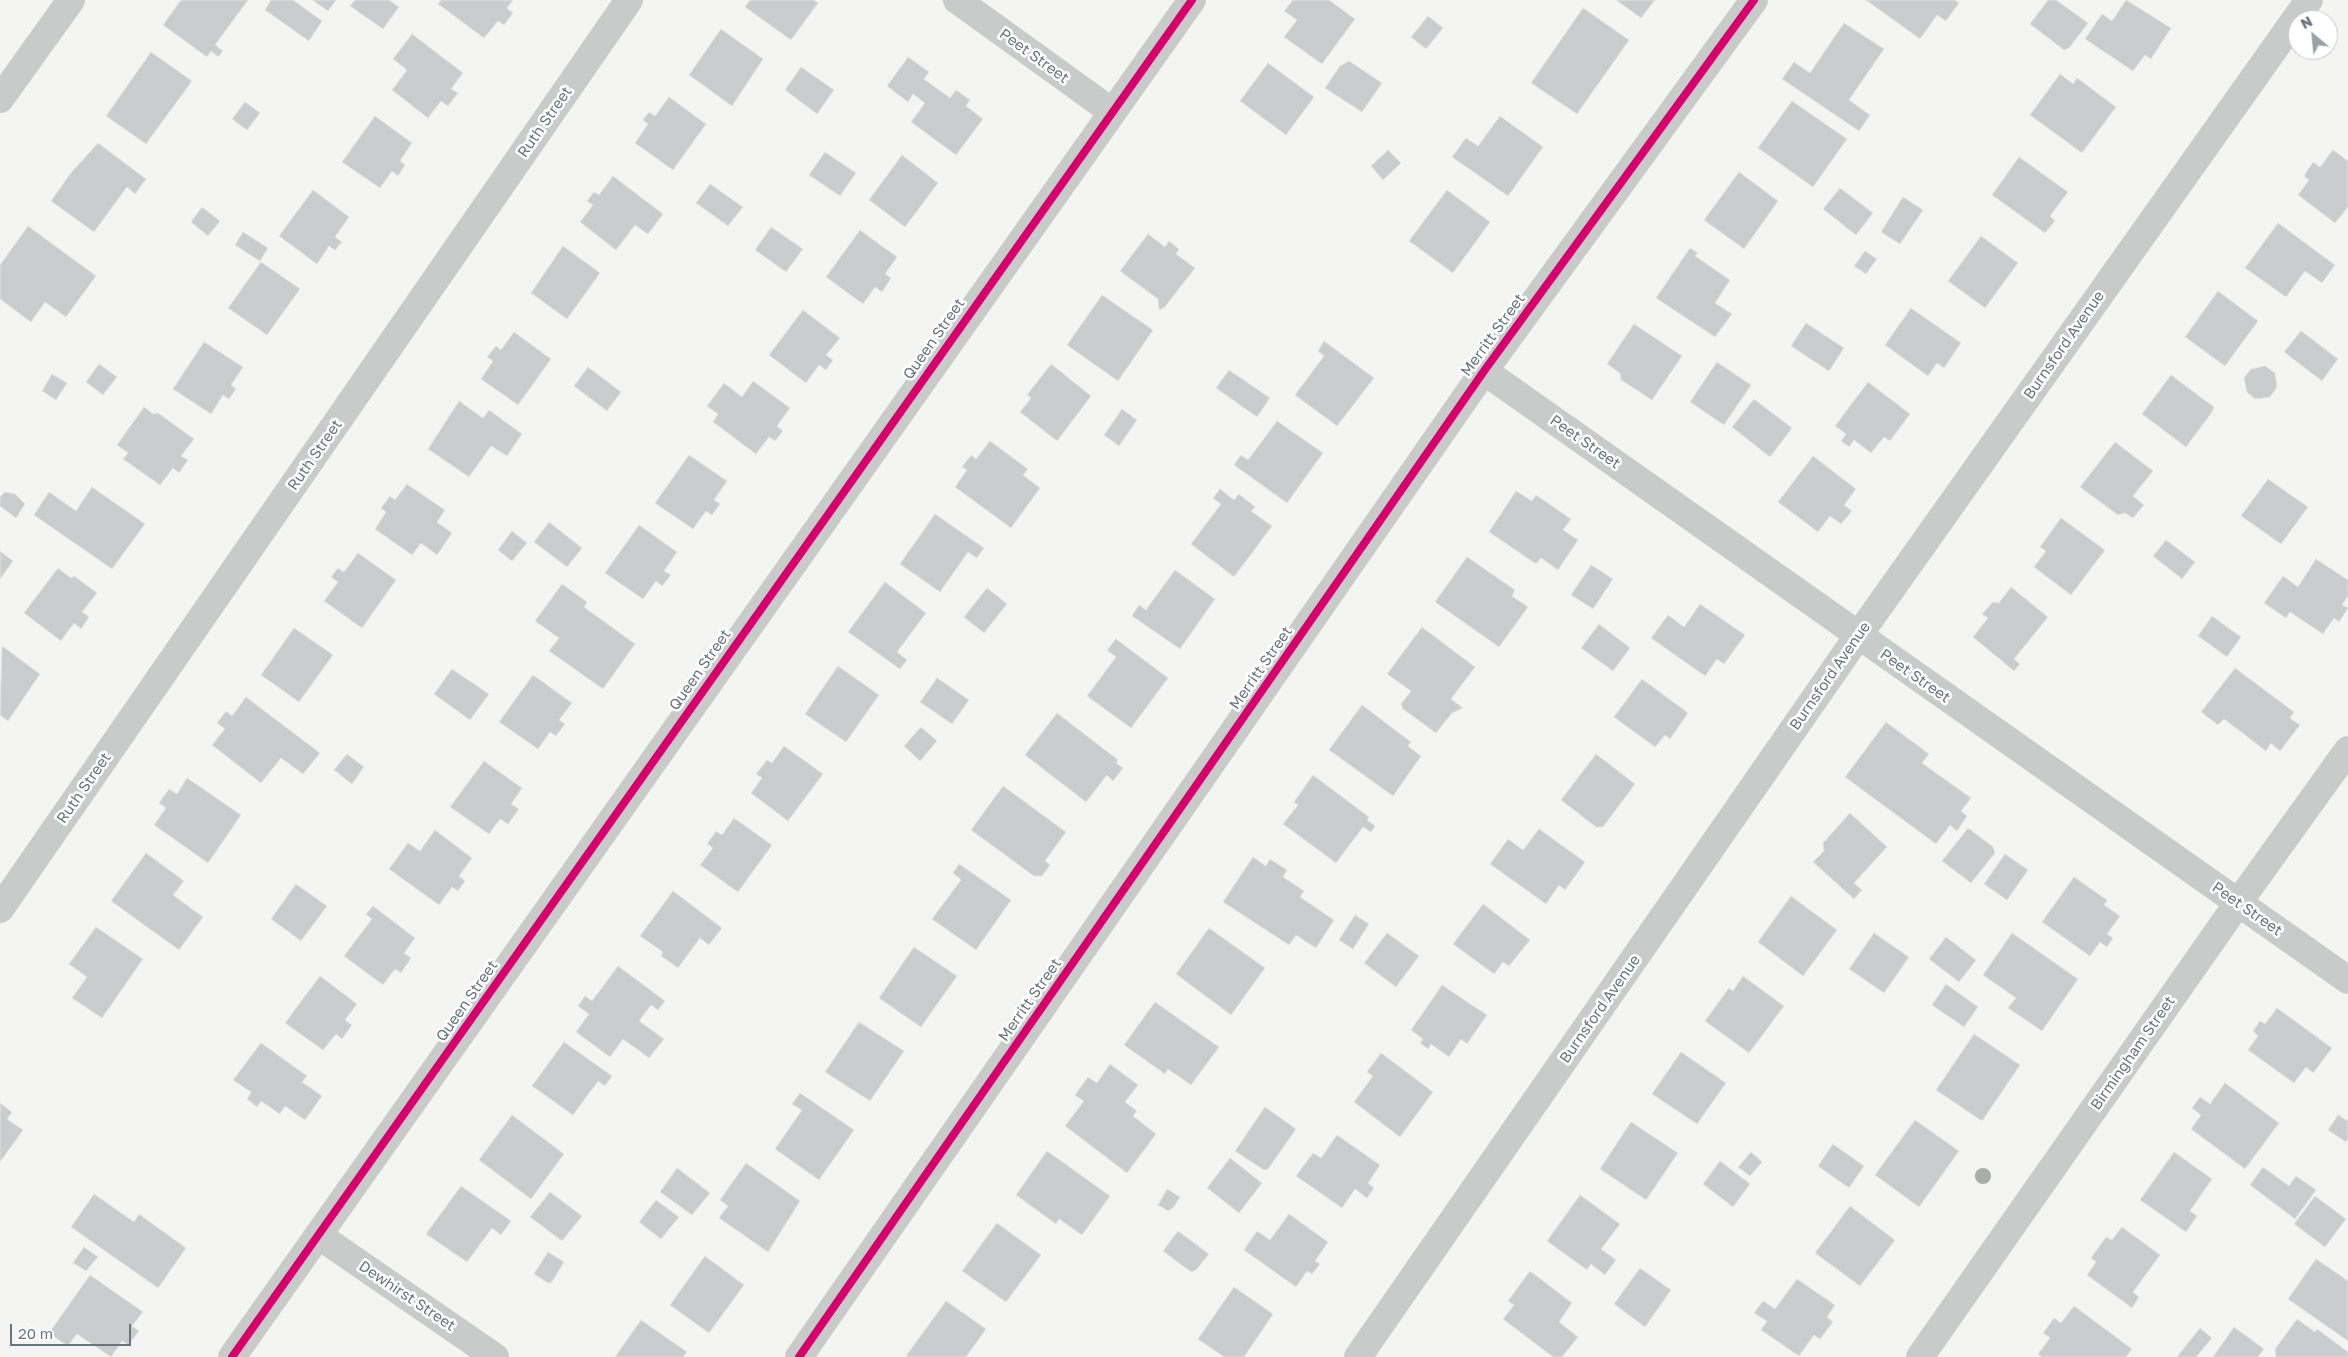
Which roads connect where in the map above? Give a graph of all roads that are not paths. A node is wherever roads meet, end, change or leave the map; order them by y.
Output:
1 (71, 0) edge
2 (629, 0) edge
3 (957, 0) edge
4 (1192, 0) edge
5 (1754, 0) edge
6 (2309, 0) edge
7 (0, 99) edge
8 (1112, 111) junction
9 (1484, 371) junction
10 (1858, 636) junction
11 (2348, 750) edge
12 (2238, 903) junction
13 (0, 909) edge
14 (2348, 980) edge
15 (318, 1235) junction
16 (232, 1357) edge
17 (496, 1357) edge
18 (799, 1357) edge
19 (1358, 1357) edge
20 (1920, 1357) edge

1 - 7 street
2 - 13 street, Ruth Street
3 - 8 street, Peet Street
4 - 8 street, Queen Street
5 - 9 street, Merritt Street
6 - 10 street, Burnsford Avenue
8 - 15 street, Queen Street
9 - 10 street, Peet Street
9 - 18 street, Merritt Street
10 - 12 street, Peet Street
10 - 19 street, Burnsford Avenue
11 - 12 street, Birmingham Street
12 - 14 street, Peet Street
12 - 20 street, Birmingham Street
15 - 16 street, Queen Street
15 - 17 street, Dewhirst Street

